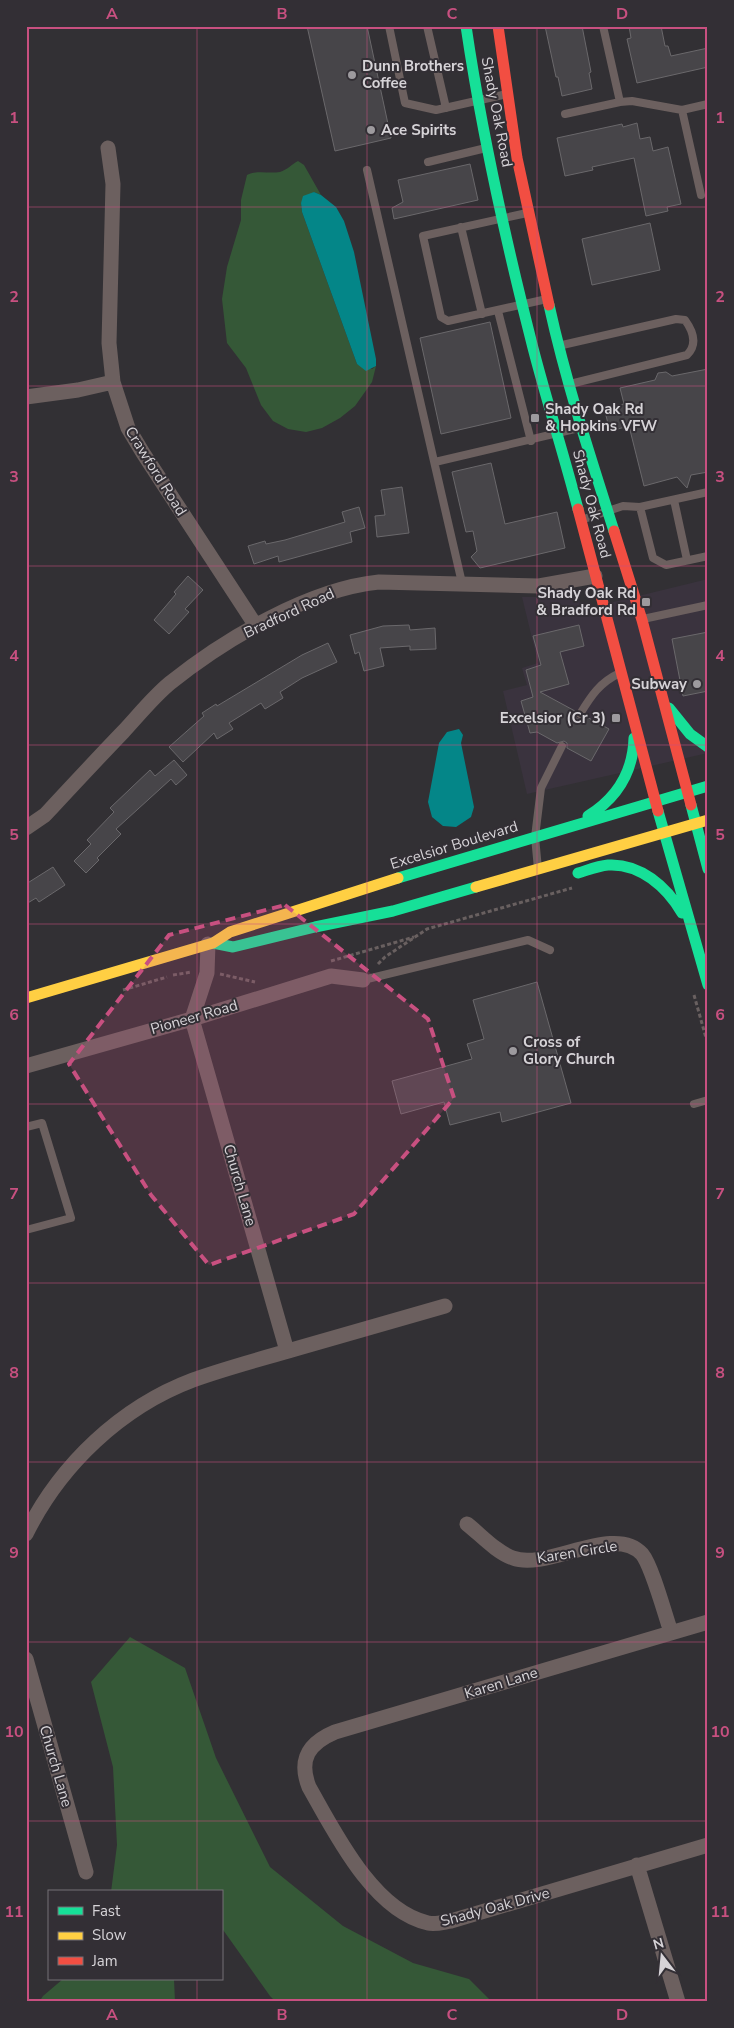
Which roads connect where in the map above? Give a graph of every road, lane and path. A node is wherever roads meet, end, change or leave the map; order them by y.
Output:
1 (389, 26) edge
2 (428, 26) edge
3 (466, 26) edge
4 (498, 26) edge
5 (603, 26) edge
6 (507, 94) junction
7 (478, 101) junction
8 (620, 102) junction
9 (708, 104) edge
10 (446, 108) junction
11 (682, 110) junction
12 (565, 114) dead end
13 (108, 148) dead end
14 (488, 148) junction
15 (428, 162) dead end
16 (367, 170) dead end
17 (701, 195) dead end
18 (527, 213) junction
19 (502, 217) junction
20 (461, 227) junction
21 (547, 299) junction
22 (523, 305) junction
23 (498, 311) junction
24 (482, 314) junction
25 (558, 346) junction
26 (113, 382) junction
27 (568, 384) junction
28 (26, 397) edge
29 (581, 427) junction
30 (558, 434) junction
31 (531, 441) junction
32 (435, 462) junction
33 (708, 492) edge
34 (674, 500) junction
35 (640, 507) junction
36 (608, 510) junction
37 (581, 520) junction
38 (708, 556) edge
39 (687, 560) junction
40 (595, 576) junction
41 (462, 583) junction
42 (708, 604) edge
43 (642, 620) junction
44 (256, 626) junction
45 (621, 673) junction
46 (663, 699) junction
47 (580, 714) dead end
48 (632, 716) junction
49 (562, 746) dead end
50 (708, 747) edge
51 (708, 786) edge
52 (687, 792) junction
53 (656, 800) junction
54 (708, 820) edge
55 (695, 824) junction
56 (567, 827) junction
57 (26, 828) edge
58 (664, 834) junction
59 (535, 837) junction
60 (708, 869) edge
61 (539, 870) junction
62 (564, 876) dead end
63 (581, 886) dead end
64 (461, 903) dead end
65 (393, 911) junction
66 (693, 936) junction
67 (210, 944) junction
68 (550, 950) dead end
69 (363, 980) junction
70 (708, 985) edge
71 (26, 998) edge
72 (192, 1018) junction
73 (26, 1066) edge
74 (708, 1100) edge
75 (694, 1104) dead end
76 (26, 1128) edge
77 (27, 1228) edge
78 (445, 1306) dead end
79 (287, 1351) junction
80 (467, 1524) dead end
81 (26, 1534) edge
82 (708, 1622) edge
83 (671, 1632) junction
84 (26, 1660) edge
85 (304, 1761) joint
86 (708, 1845) edge
87 (638, 1865) junction
88 (86, 1872) dead end
89 (678, 2002) edge

1 - 10 lane
2 - 10 lane
3 - 7 main road, Shady Oak Road
4 - 6 main road, Shady Oak Road
5 - 8 lane
6 - 7 lane
6 - 18 main road, Shady Oak Road
7 - 10 lane
7 - 14 main road, Shady Oak Road
8 - 11 lane
8 - 12 lane
9 - 11 lane
11 - 17 lane
13 - 26 street, Crawford Road
14 - 15 lane
14 - 19 main road, Shady Oak Road
16 - 32 lane
18 - 19 lane
18 - 21 main road, Shady Oak Road
19 - 20 lane
19 - 22 main road, Shady Oak Road
20 - 24 lane
20 - 24 lane
21 - 22 lane
21 - 25 main road, Shady Oak Road
22 - 23 lane
22 - 30 main road, Shady Oak Road
23 - 24 lane
23 - 31 lane
25 - 27 main road, Shady Oak Road
25 - 27 lane
26 - 28 street
26 - 44 street, Crawford Road
27 - 29 main road, Shady Oak Road
29 - 30 lane
29 - 36 main road, Shady Oak Road
30 - 31 lane
30 - 37 main road, Shady Oak Road
31 - 32 lane
32 - 41 lane
33 - 34 lane
34 - 35 lane
34 - 39 lane
35 - 36 lane
35 - 39 lane
36 - 37 lane
36 - 43 main road, Shady Oak Road
37 - 40 main road, Shady Oak Road
38 - 39 lane
40 - 41 street, Bradford Road
40 - 45 main road, Shady Oak Road
41 - 44 street, Bradford Road
42 - 43 lane
43 - 46 main road, Shady Oak Road
44 - 57 street, Bradford Road
45 - 47 lane
45 - 48 main road, Shady Oak Road
46 - 50 main road
46 - 52 main road, Shady Oak Road
48 - 53 main road, Shady Oak Road
48 - 56 main road
49 - 59 lane
51 - 52 main road, Excelsior Boulevard
52 - 53 main road, Excelsior Boulevard
52 - 55 main road, Shady Oak Road
53 - 56 main road, Excelsior Boulevard
53 - 58 main road, Shady Oak Road
54 - 55 main road, Excelsior Boulevard
55 - 58 main road, Excelsior Boulevard
55 - 60 main road, Shady Oak Road
56 - 59 main road, Excelsior Boulevard
58 - 61 main road, Excelsior Boulevard
58 - 66 main road, Shady Oak Road
59 - 61 lane
59 - 67 main road, Excelsior Boulevard
61 - 65 main road, Excelsior Boulevard
62 - 66 main road
63 - 69 path
64 - 65 main road
65 - 67 main road, Excelsior Boulevard
66 - 70 main road, Shady Oak Road
67 - 71 main road, Excelsior Boulevard
67 - 72 street
68 - 69 lane
69 - 72 street, Pioneer Road
72 - 73 street, Pioneer Road
72 - 79 street, Church Lane
74 - 75 lane
76 - 77 lane
78 - 79 street
79 - 81 street
80 - 83 street, Karen Circle
82 - 83 street, Karen Lane
83 - 85 street, Karen Lane
84 - 88 street, Church Lane
85 - 87 street, Shady Oak Drive
86 - 87 street, Shady Oak Drive
87 - 89 street

